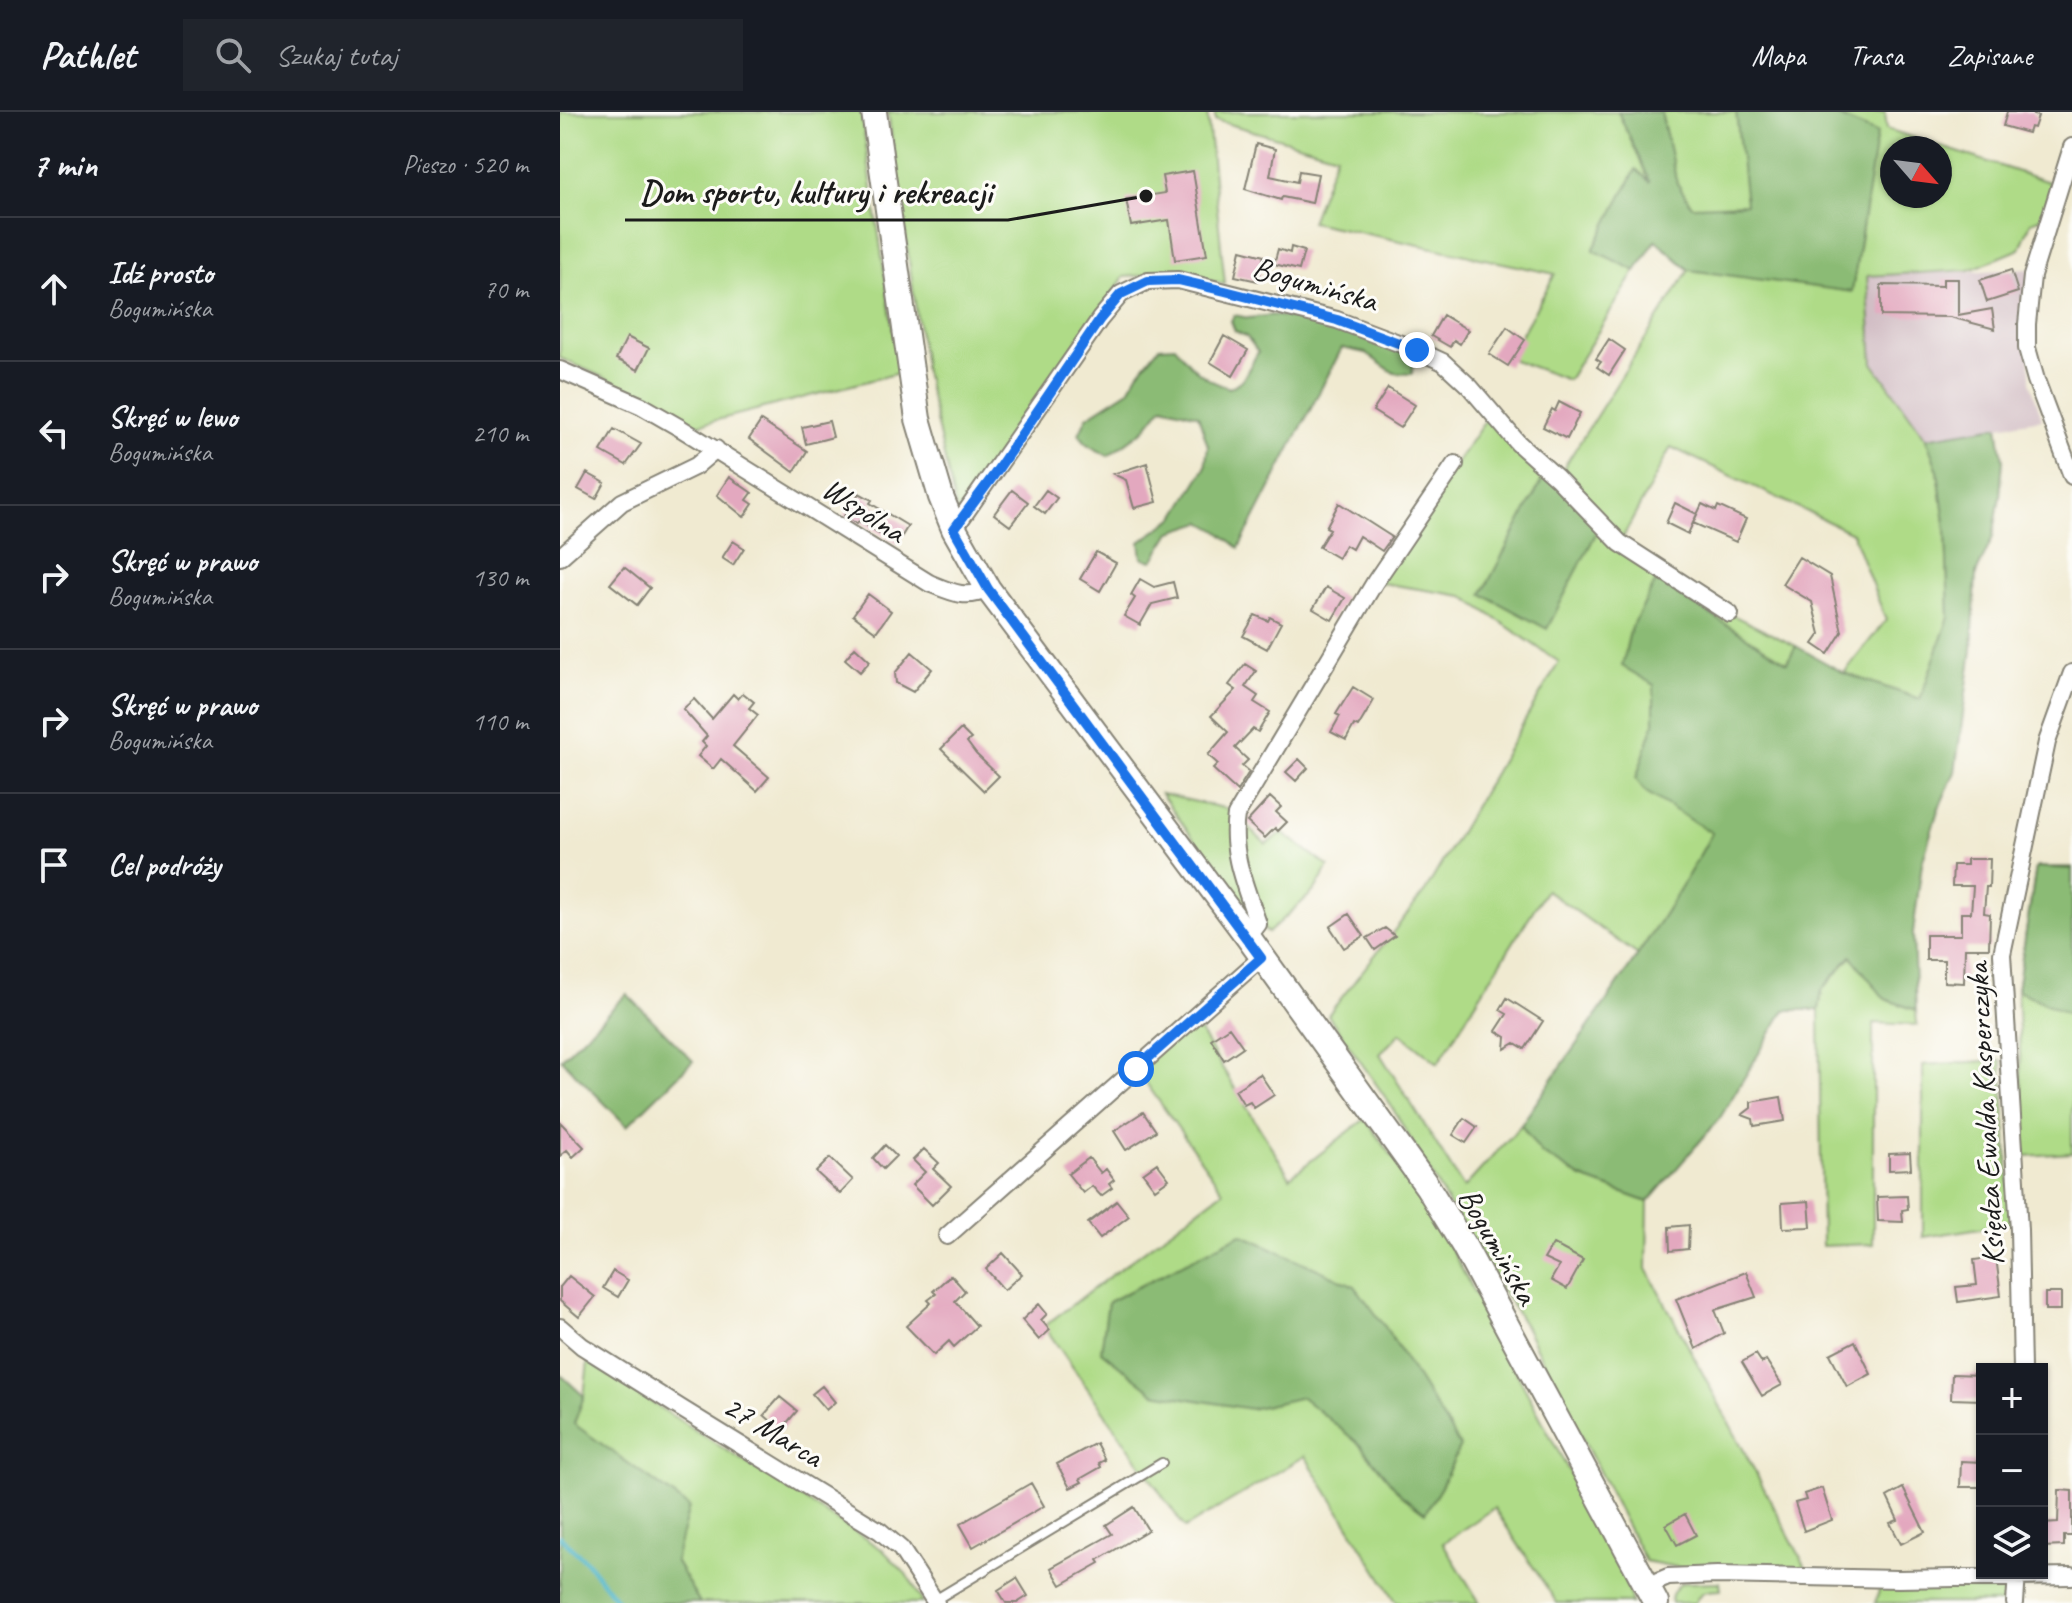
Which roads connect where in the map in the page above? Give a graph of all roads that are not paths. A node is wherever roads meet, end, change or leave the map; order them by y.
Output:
1 (874, 112) edge
2 (2072, 147) edge
3 (560, 370) edge
4 (716, 449) junction
5 (1455, 464) dead end
6 (2072, 476) edge
7 (954, 529) junction
8 (560, 557) edge
9 (988, 589) junction
10 (1730, 614) dead end
11 (2072, 673) edge
12 (1248, 937) junction
13 (1261, 958) junction
14 (947, 1236) dead end
15 (560, 1327) edge
16 (2022, 1363) edge
17 (1162, 1463) dead end
18 (1976, 1576) edge
19 (2048, 1576) edge
20 (2072, 1576) edge
21 (2017, 1579) edge
22 (1651, 1594) edge
23 (935, 1602) edge
24 (2015, 1603) edge

1 - 7 main road, Bogumińska
2 - 6 street
3 - 4 street, Wspólna
4 - 8 street
4 - 9 street, Wspólna
5 - 12 street
7 - 9 main road, Bogumińska
7 - 10 street, Bogumińska
9 - 12 main road, Bogumińska
11 - 16 street, Księdza Ewalda Kasperczyka
12 - 13 main road, Bogumińska
13 - 14 street
13 - 22 main road, Bogumińska
15 - 23 street, 27 Marca
17 - 23 lane
18 - 22 street, Bogumińska
19 - 20 street, Bogumińska
21 - 24 street

